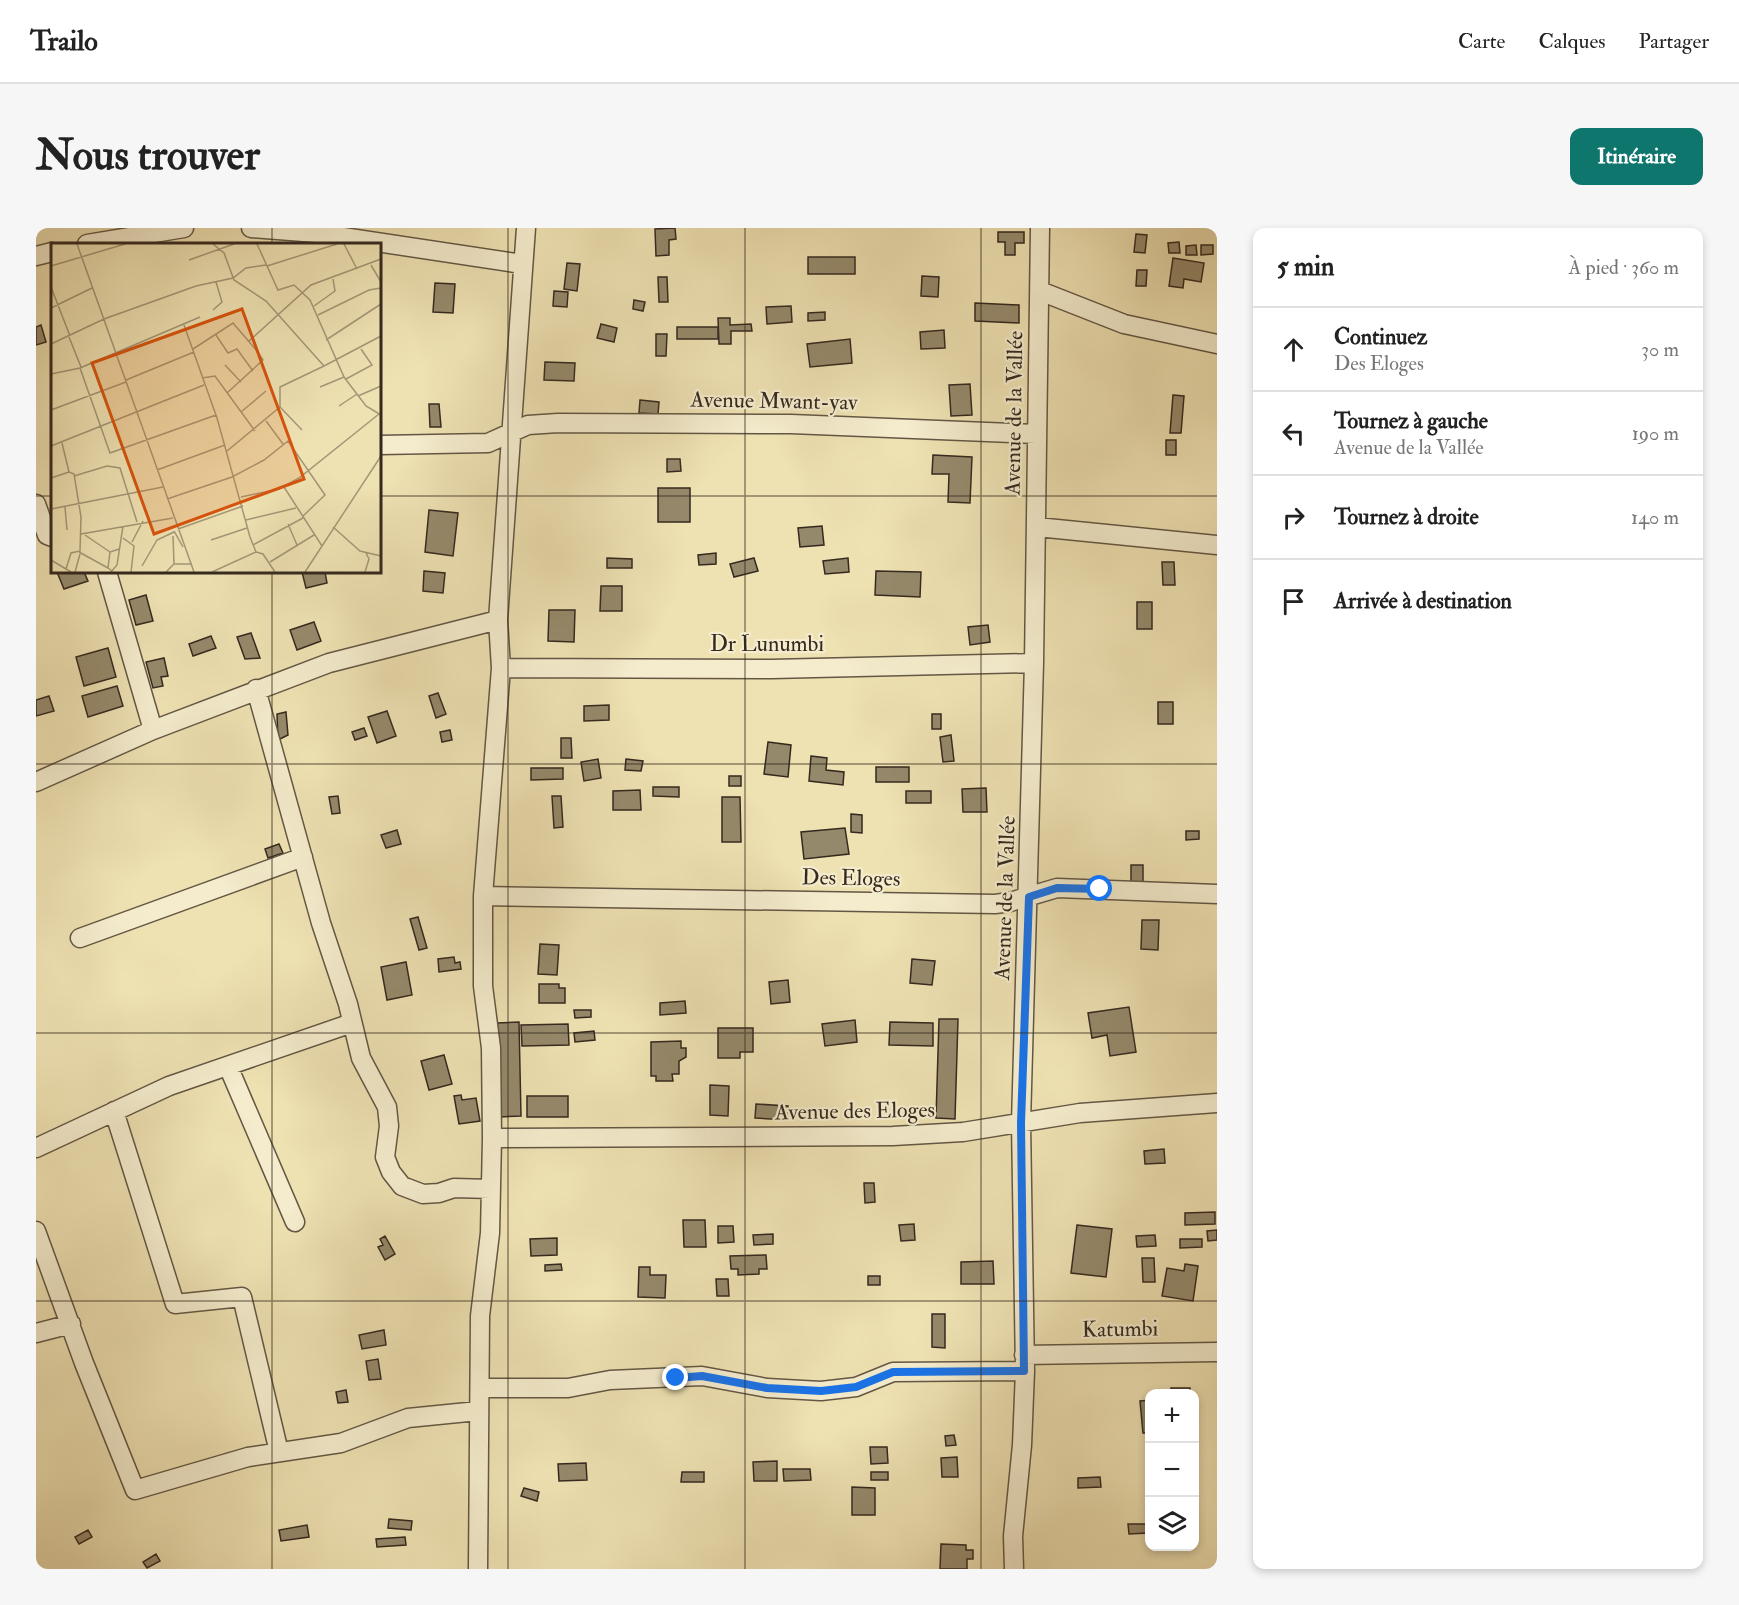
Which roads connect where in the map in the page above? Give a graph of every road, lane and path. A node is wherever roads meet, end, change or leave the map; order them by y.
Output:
1 (184, 228) edge
2 (251, 228) edge
3 (526, 228) edge
4 (1053, 228) edge
5 (1040, 237) edge
6 (93, 243) edge
7 (51, 252) edge
8 (36, 256) edge
9 (522, 264) junction
10 (1040, 291) junction
11 (1217, 344) edge
12 (513, 432) junction
13 (1036, 434) junction
14 (381, 445) edge
15 (36, 504) edge
16 (1037, 527) junction
17 (51, 537) edge
18 (1217, 545) edge
19 (107, 573) edge
20 (498, 620) junction
21 (1034, 663) junction
22 (501, 668) junction
23 (256, 689) junction
24 (153, 730) junction
25 (36, 782) edge
26 (303, 857) junction
27 (1217, 894) edge
28 (483, 896) junction
29 (1029, 897) junction
30 (80, 938) dead end
31 (352, 1023) junction
32 (228, 1066) junction
33 (1217, 1103) edge
34 (114, 1111) junction
35 (1021, 1123) junction
36 (492, 1137) junction
37 (36, 1148) edge
38 (491, 1189) junction
39 (295, 1222) dead end
40 (36, 1231) edge
41 (71, 1324) junction
42 (36, 1333) edge
43 (1217, 1352) edge
44 (1024, 1363) junction
45 (481, 1388) junction
46 (478, 1411) junction
47 (279, 1452) junction
48 (478, 1569) edge
49 (1014, 1569) edge

1 - 6 street
2 - 9 street
3 - 9 street
4 - 5 street
5 - 10 street, Avenue de la Vallée
7 - 8 street
9 - 12 street
10 - 11 street
10 - 13 street, Avenue de la Vallée
12 - 13 street, Avenue Mwant-yav
12 - 14 street, Avenue Mwant-yav
12 - 20 street
13 - 16 street, Avenue de la Vallée
15 - 17 street
16 - 18 street
16 - 21 street, Avenue de la Vallée
19 - 24 street
20 - 22 street
20 - 23 street
21 - 22 street, Dr Lunumbi
21 - 29 street, Avenue de la Vallée
22 - 28 street
23 - 24 street
23 - 26 street
24 - 25 street
26 - 30 street
26 - 31 street
27 - 29 street, Des Eloges
28 - 29 street, Des Eloges
28 - 36 street
29 - 35 street, Avenue de la Vallée
31 - 32 street
31 - 38 street
32 - 34 street
32 - 39 street
33 - 35 street, Avenue des Eloges
34 - 37 street
34 - 47 street
35 - 36 street, Avenue des Eloges
35 - 44 street, Avenue de la Vallée
36 - 38 street
38 - 45 street
40 - 41 street
41 - 42 street
41 - 47 street
43 - 44 street, Katumbi
44 - 45 street, Katumbi
44 - 49 street, Avenue de la Vallée
45 - 46 street
46 - 47 street
46 - 48 street

